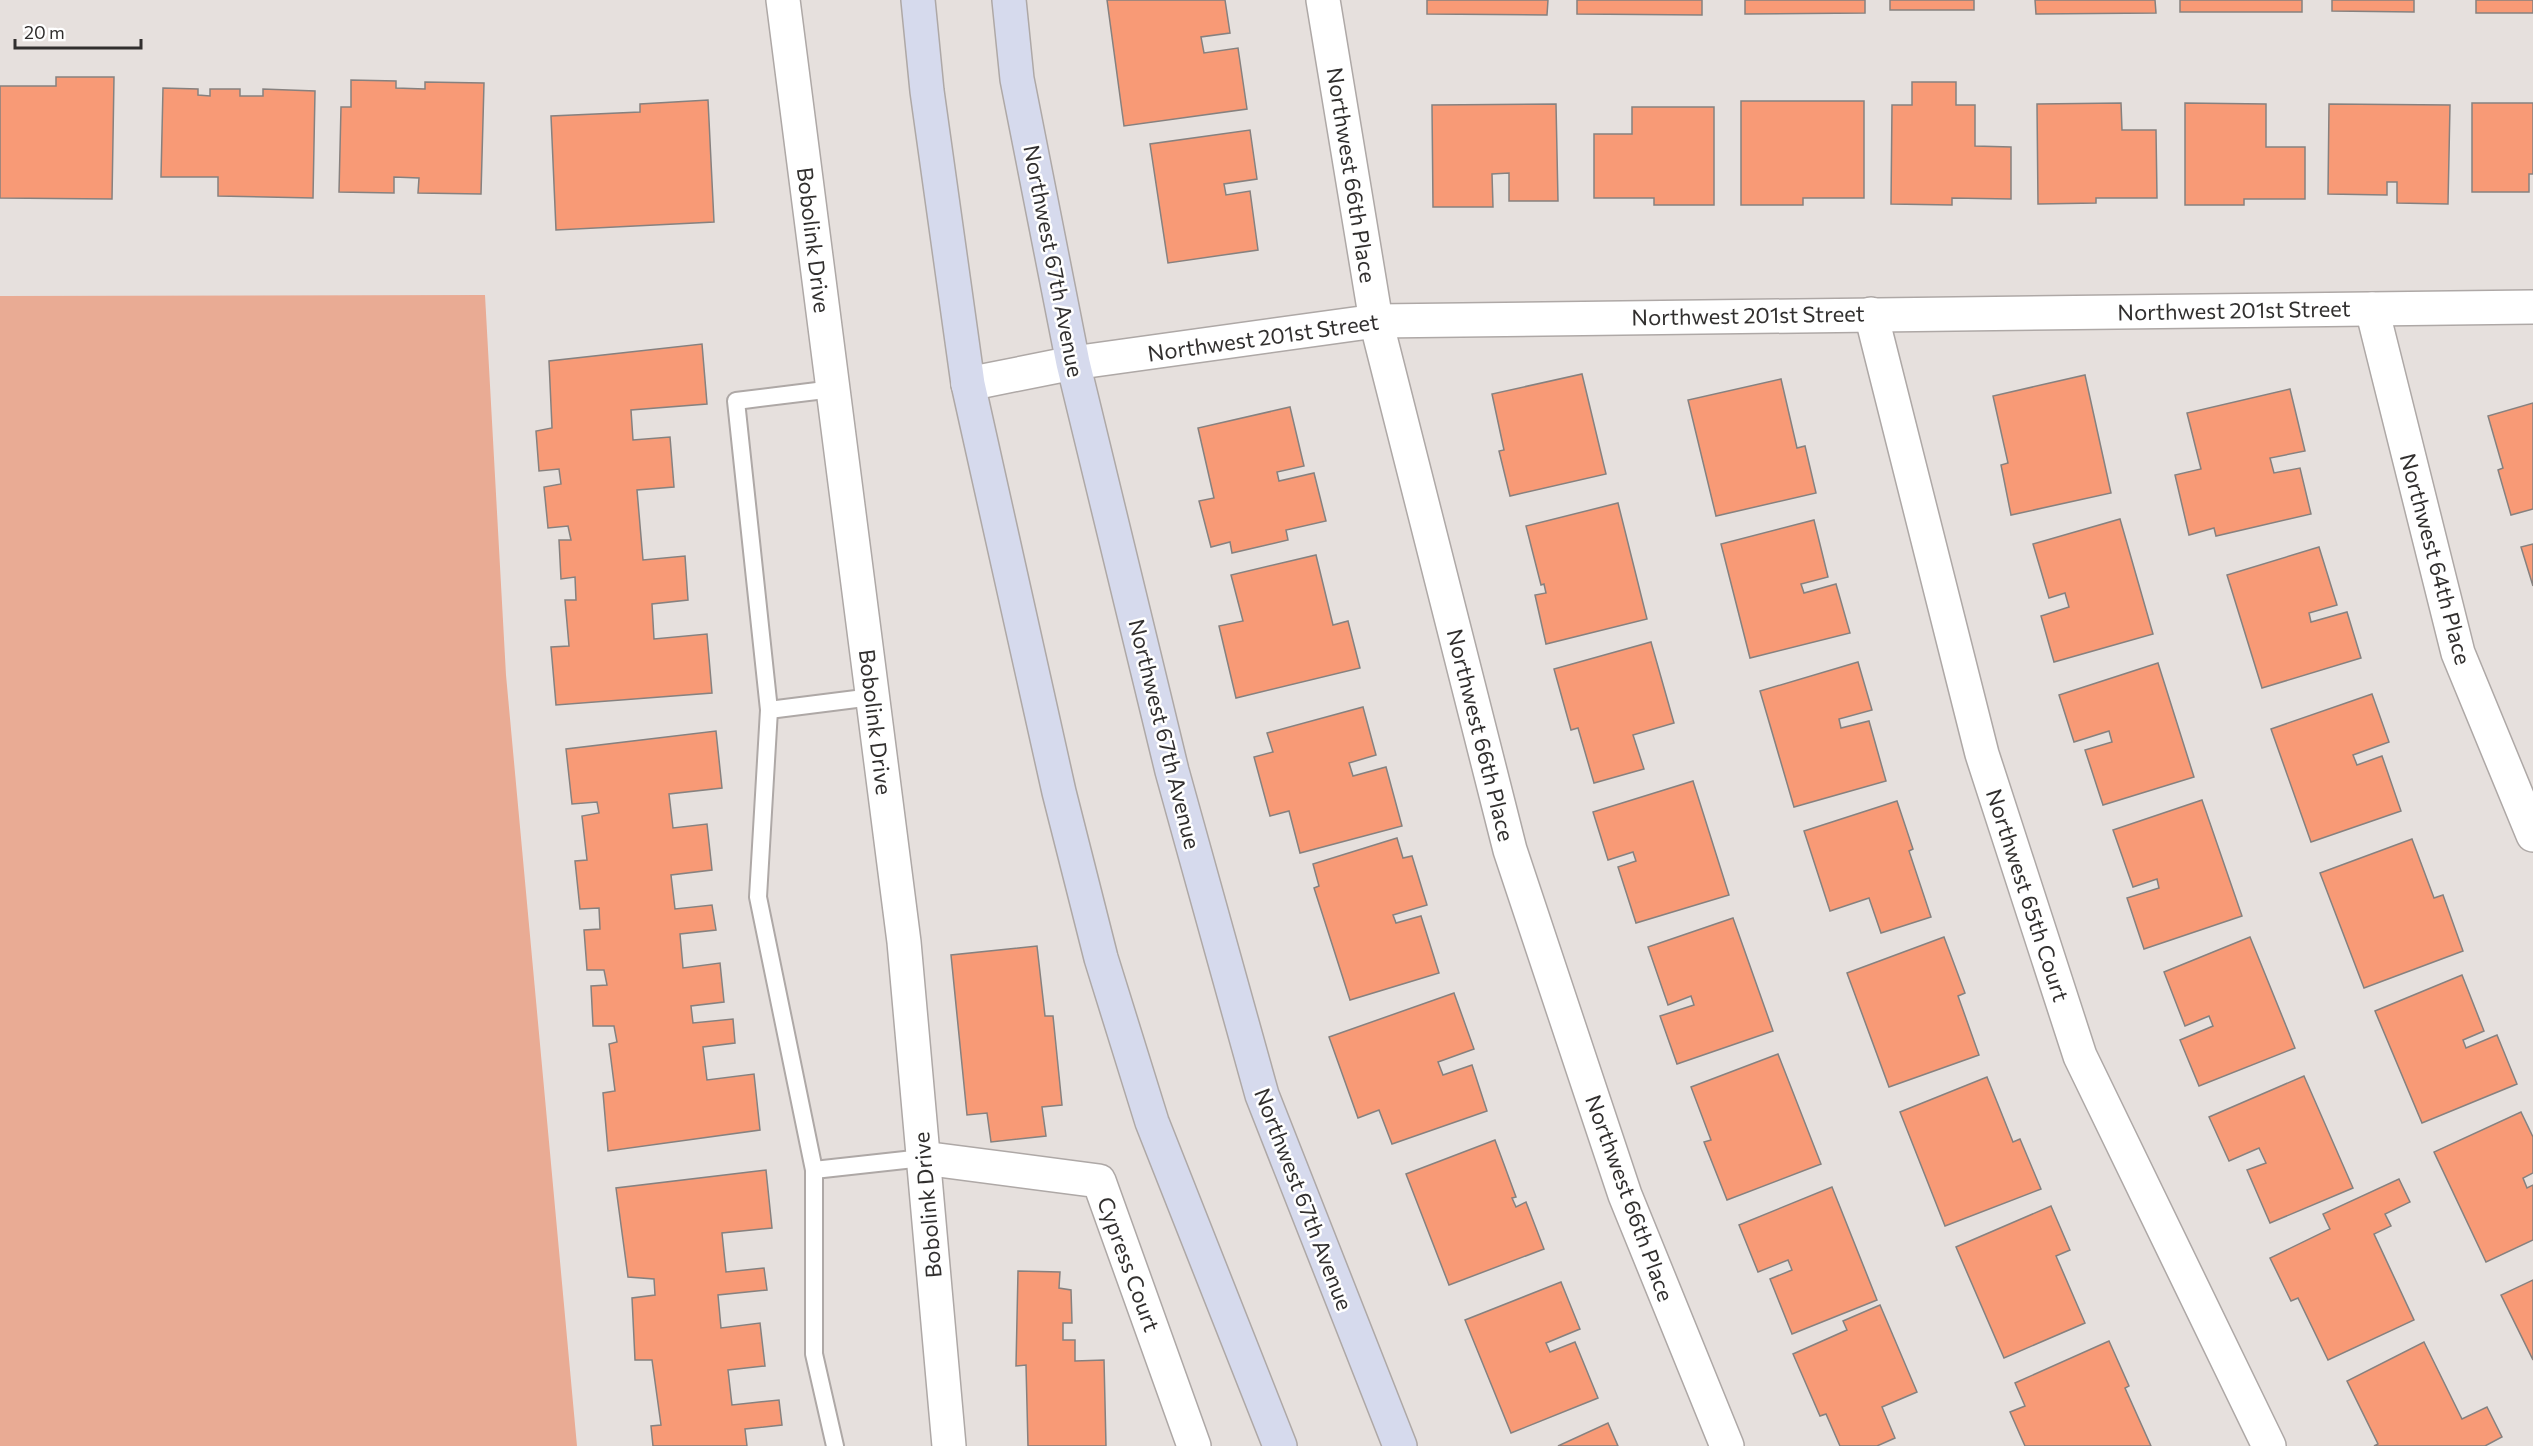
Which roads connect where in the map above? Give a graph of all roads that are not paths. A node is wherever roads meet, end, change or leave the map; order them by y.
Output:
1 (783, 0) edge
2 (918, 0) edge
3 (1009, 0) edge
4 (1323, 0) edge
5 (2533, 307) edge
6 (2372, 309) junction
7 (1871, 314) junction
8 (1376, 321) junction
9 (1073, 363) junction
10 (968, 384) junction
11 (833, 389) junction
12 (872, 697) junction
13 (769, 710) junction
14 (2533, 835) edge
15 (923, 1158) junction
16 (813, 1170) junction
17 (835, 1446) edge
18 (949, 1446) edge
19 (1194, 1446) edge
20 (1280, 1446) edge
21 (1400, 1446) edge
22 (1727, 1446) edge
23 (2269, 1446) edge

1 - 11 street, Bobolink Drive
2 - 10 main road
3 - 9 main road, Northwest 67th Avenue
4 - 8 street, Northwest 66th Place
5 - 6 street, Northwest 201st Street
6 - 7 street, Northwest 201st Street
6 - 14 street, Northwest 64th Place
7 - 8 street, Northwest 201st Street
7 - 23 street, Northwest 65th Court
8 - 9 street, Northwest 201st Street
8 - 22 street, Northwest 66th Place
9 - 10 street, Northwest 201st Street
9 - 21 main road, Northwest 67th Avenue
10 - 20 main road
11 - 12 street, Bobolink Drive
11 - 13 lane
12 - 13 lane
12 - 15 street, Bobolink Drive
13 - 16 lane
15 - 16 lane
15 - 18 street, Bobolink Drive
15 - 19 street, Cypress Court
16 - 17 lane

